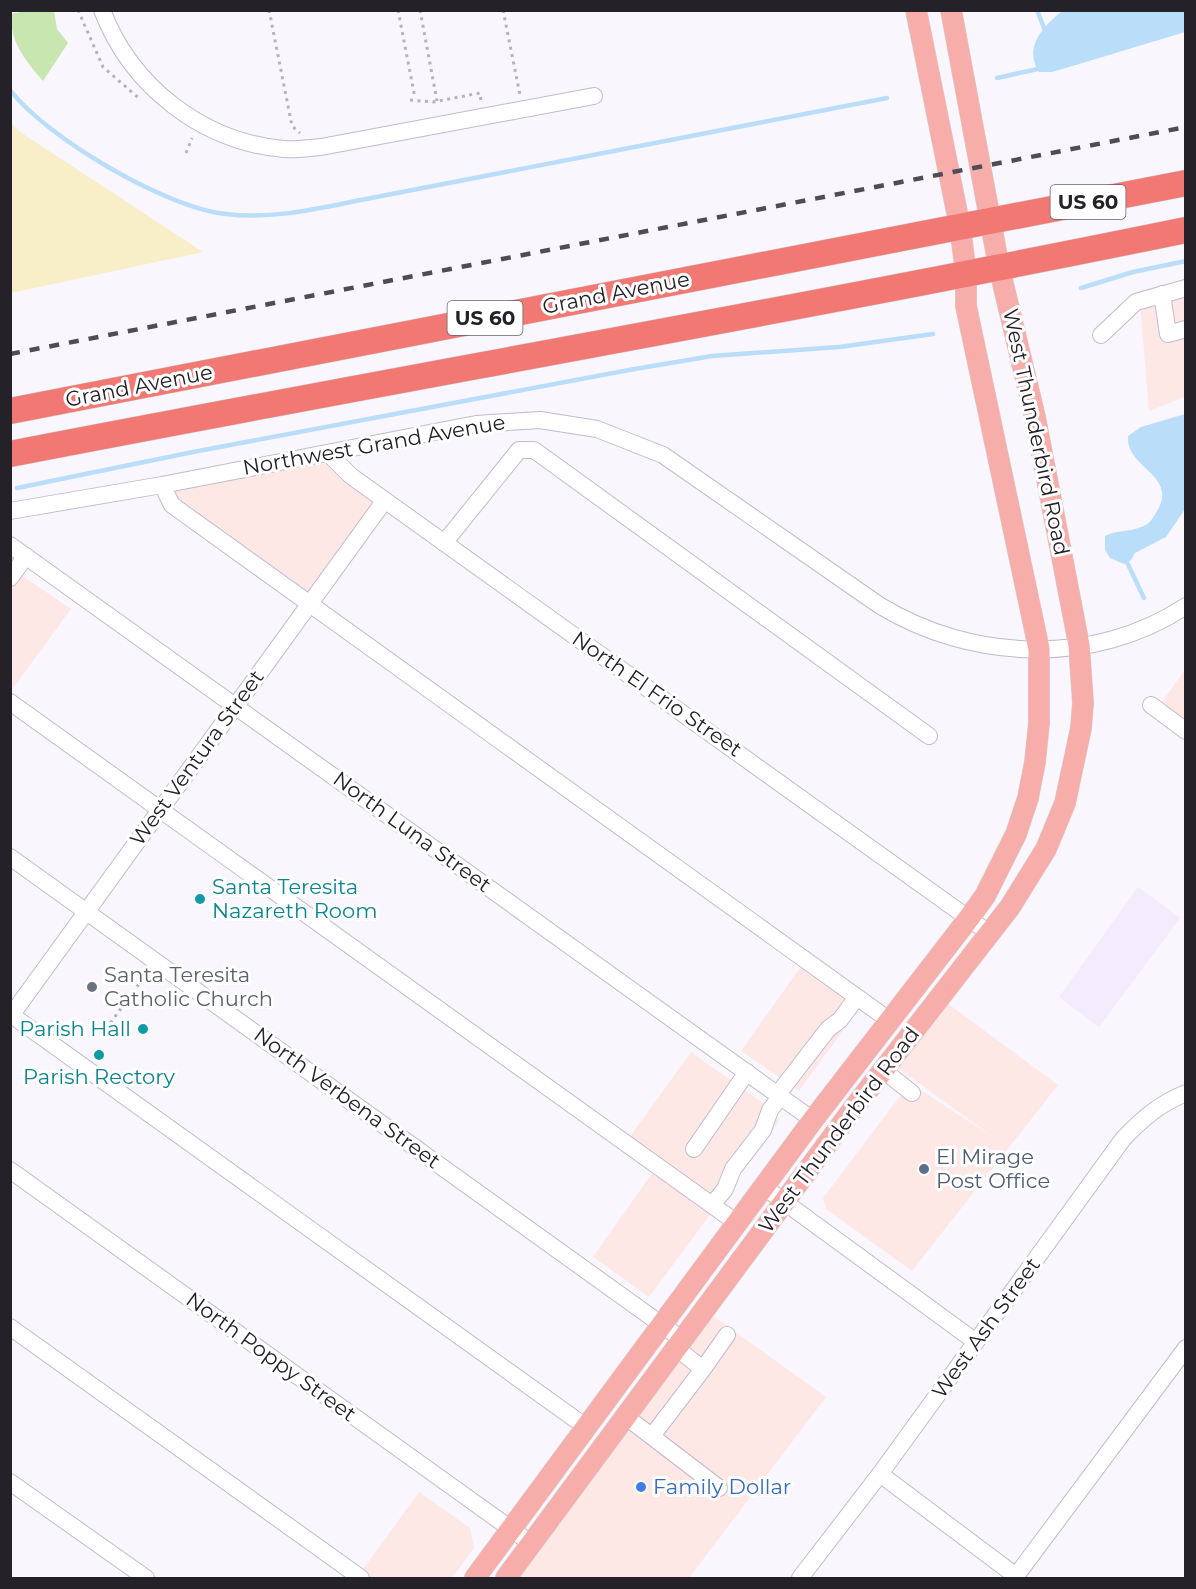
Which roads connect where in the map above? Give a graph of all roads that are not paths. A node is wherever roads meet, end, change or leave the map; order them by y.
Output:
1 (102, 10) edge
2 (916, 10) edge
3 (951, 10) edge
4 (594, 96) dead end
5 (1185, 183) edge
6 (990, 220) junction
7 (960, 227) junction
8 (1185, 230) edge
9 (999, 267) junction
10 (966, 273) junction
11 (1185, 288) edge
12 (1162, 294) junction
13 (1185, 329) edge
14 (1101, 335) dead end
15 (10, 411) edge
16 (328, 453) junction
17 (10, 454) edge
18 (162, 485) junction
19 (385, 500) junction
20 (10, 511) edge
21 (444, 543) junction
22 (10, 545) edge
23 (26, 556) junction
24 (10, 578) edge
25 (309, 604) junction
26 (1185, 606) edge
27 (1079, 645) junction
28 (1039, 649) junction
29 (10, 702) edge
30 (235, 705) junction
31 (1151, 705) dead end
32 (1185, 731) edge
33 (929, 736) dead end
34 (160, 810) junction
35 (10, 857) edge
36 (87, 911) junction
37 (969, 918) junction
38 (989, 933) junction
39 (857, 997) junction
40 (11, 1015) edge
41 (889, 1020) junction
42 (883, 1070) junction
43 (747, 1072) junction
44 (912, 1093) dead end
45 (1185, 1093) edge
46 (780, 1095) junction
47 (813, 1120) junction
48 (694, 1149) dead end
49 (10, 1170) edge
50 (764, 1187) junction
51 (784, 1202) junction
52 (712, 1205) junction
53 (737, 1223) junction
54 (662, 1325) junction
55 (10, 1327) edge
56 (727, 1335) dead end
57 (976, 1342) junction
58 (679, 1344) junction
59 (1185, 1348) edge
60 (703, 1369) junction
61 (625, 1416) junction
62 (586, 1427) junction
63 (652, 1437) junction
64 (880, 1473) junction
65 (10, 1482) edge
66 (719, 1488) dead end
67 (511, 1529) junction
68 (532, 1544) junction
69 (146, 1578) edge
70 (361, 1578) edge
71 (475, 1578) edge
72 (506, 1578) edge
73 (800, 1578) edge

1 - 4 street
2 - 7 main road, West Thunderbird Road
3 - 6 main road, West Thunderbird Road
5 - 6 highway, Grand Avenue / US 60
6 - 7 highway, Grand Avenue / US 60
6 - 9 main road, West Thunderbird Road
7 - 10 main road, West Thunderbird Road
7 - 15 highway, Grand Avenue / US 60
8 - 9 highway, Grand Avenue / US 60
9 - 10 highway, Grand Avenue / US 60
9 - 27 main road, West Thunderbird Road
10 - 17 highway, Grand Avenue / US 60
10 - 28 main road, West Thunderbird Road
11 - 12 street
12 - 13 street
12 - 14 street
16 - 18 street, Northwest Grand Avenue
16 - 19 street, North El Frio Street
16 - 28 street, Northwest Grand Avenue
18 - 20 street, Northwest Grand Avenue
18 - 25 street
19 - 21 street, North El Frio Street
19 - 25 street, West Ventura Street
21 - 33 street
21 - 37 street, North El Frio Street
22 - 23 street, North Luna Street
23 - 24 street
23 - 30 street, North Luna Street
25 - 30 street, West Ventura Street
25 - 39 street
26 - 27 street
27 - 28 street
27 - 38 main road, West Thunderbird Road
28 - 37 main road, West Thunderbird Road
29 - 34 street
30 - 34 street, West Ventura Street
30 - 43 street, North Luna Street
31 - 32 street
34 - 36 street, West Ventura Street
34 - 52 street
35 - 36 street, North Verbena Street
36 - 40 street, West Ventura Street
36 - 54 street, North Verbena Street
37 - 38 street, North El Frio Street
37 - 41 main road, West Thunderbird Road
38 - 42 main road, West Thunderbird Road
39 - 41 street
39 - 46 street
40 - 62 street
41 - 47 main road, West Thunderbird Road
42 - 44 street
42 - 51 main road, West Thunderbird Road
43 - 46 street, North Luna Street
43 - 48 street
45 - 57 street, West Ash Street
46 - 47 street, North Luna Street
46 - 52 street
47 - 50 main road, West Thunderbird Road
49 - 67 street, North Poppy Street
50 - 51 street
50 - 53 main road, West Thunderbird Road
51 - 57 street
51 - 58 main road, West Thunderbird Road
52 - 53 street
53 - 54 main road, West Thunderbird Road
54 - 58 street, North Verbena Street
54 - 62 main road, West Thunderbird Road
55 - 70 street
56 - 60 street
57 - 64 street, West Ash Street
58 - 60 street, North Verbena Street
58 - 61 main road, West Thunderbird Road
59 - 64 street
60 - 63 street
61 - 63 street
61 - 68 main road, West Thunderbird Road
62 - 67 main road, West Thunderbird Road
63 - 66 street
64 - 73 street, West Ash Street
65 - 69 street
67 - 68 street, North Poppy Street
67 - 71 main road, West Thunderbird Road
68 - 72 main road, West Thunderbird Road

